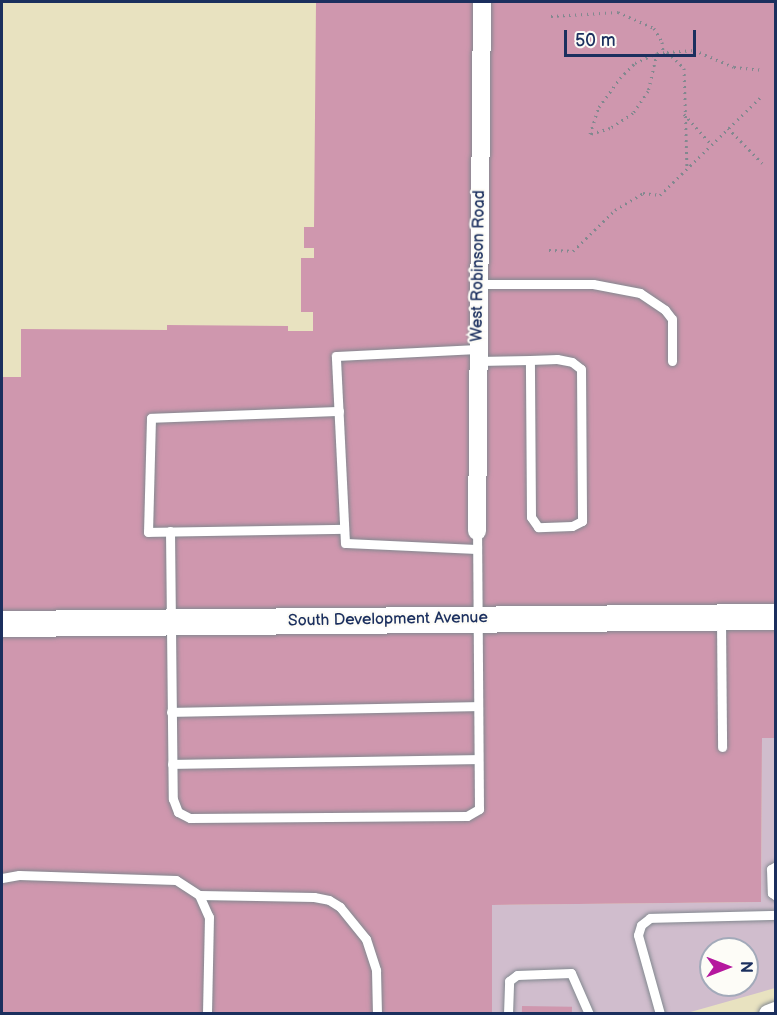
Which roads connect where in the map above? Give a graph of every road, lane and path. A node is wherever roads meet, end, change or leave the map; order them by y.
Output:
1 (482, 2) edge
2 (551, 16) dead end
3 (665, 52) junction
4 (657, 54) junction
5 (763, 70) dead end
6 (763, 95) dead end
7 (684, 114) junction
8 (727, 128) junction
9 (711, 144) junction
10 (762, 164) dead end
11 (687, 168) junction
12 (549, 250) dead end
13 (479, 284) junction
14 (478, 355) junction
15 (530, 360) junction
16 (672, 361) dead end
17 (339, 411) junction
18 (344, 529) junction
19 (170, 531) junction
20 (477, 540) junction
21 (721, 617) junction
22 (776, 617) edge
23 (476, 619) junction
24 (171, 623) junction
25 (2, 624) edge
26 (478, 706) junction
27 (171, 712) junction
28 (722, 747) dead end
29 (478, 759) junction
30 (172, 764) junction
31 (776, 866) edge
32 (2, 878) edge
33 (199, 895) junction
34 (776, 896) edge
35 (776, 915) edge
36 (776, 1011) edge
37 (207, 1014) edge
38 (376, 1014) edge
39 (508, 1014) edge
40 (589, 1014) edge
41 (660, 1014) edge
42 (768, 1014) edge

1 - 13 street, West Robinson Road
2 - 3 path
3 - 4 path
3 - 5 path
3 - 7 path
4 - 4 path
6 - 8 path
7 - 9 path
7 - 11 path
8 - 9 path
8 - 10 path
9 - 11 path
11 - 12 path
13 - 14 street, West Robinson Road
13 - 16 lane
14 - 15 lane
14 - 17 lane
14 - 20 street, West Robinson Road
15 - 15 lane
17 - 18 lane
17 - 19 lane
18 - 19 lane
18 - 20 lane
19 - 24 lane
20 - 23 lane
21 - 22 street, South Development Avenue
21 - 23 street, South Development Avenue
21 - 28 lane
23 - 24 street, South Development Avenue
23 - 26 lane
24 - 25 street, South Development Avenue
24 - 27 lane
26 - 27 lane
26 - 29 lane
27 - 30 lane
29 - 30 lane
29 - 30 lane
31 - 34 lane
32 - 33 lane
33 - 37 lane
33 - 38 lane
35 - 41 lane
36 - 42 street
39 - 40 lane

